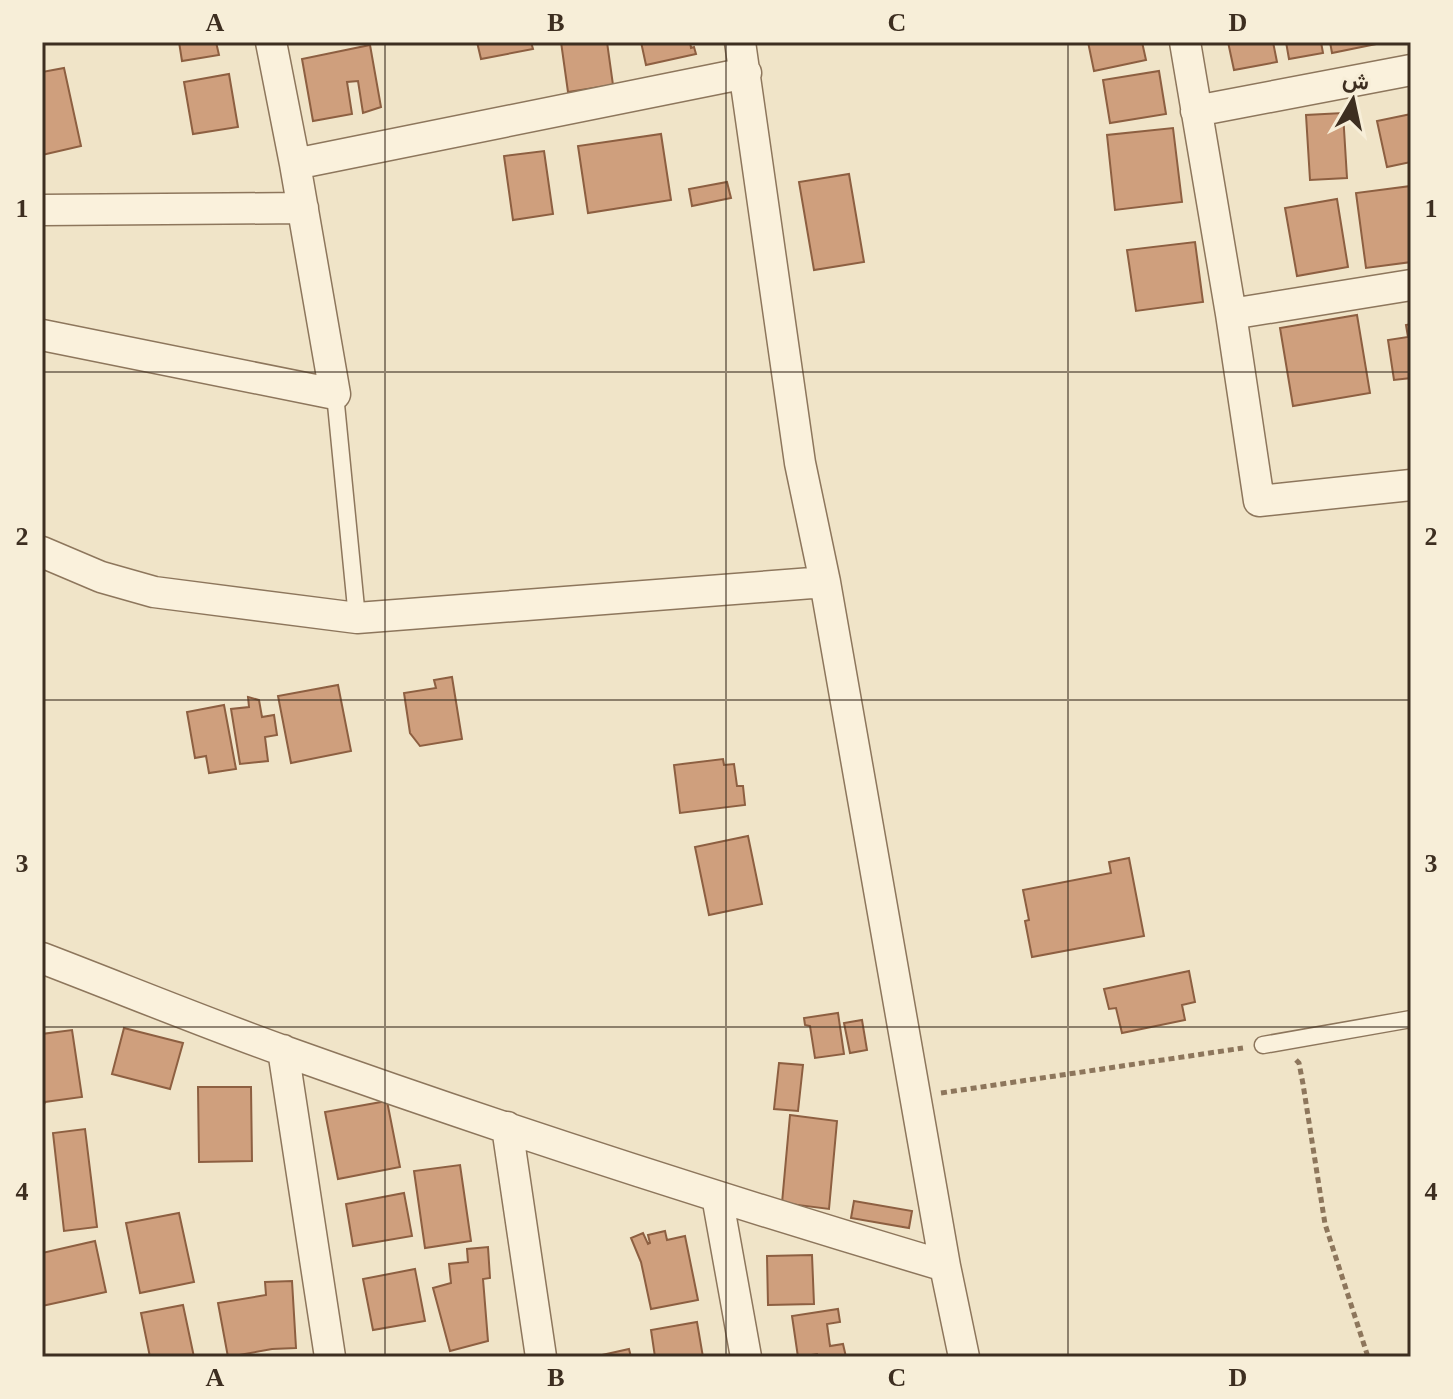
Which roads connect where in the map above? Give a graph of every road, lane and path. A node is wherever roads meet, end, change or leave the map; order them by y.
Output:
1 (271, 42) edge
2 (740, 42) edge
3 (1185, 42) edge
4 (1411, 70) edge
5 (746, 73) junction
6 (1196, 111) junction
7 (295, 164) junction
8 (303, 208) junction
9 (42, 210) edge
10 (1411, 285) edge
11 (1231, 314) junction
12 (42, 335) edge
13 (335, 394) junction
14 (1411, 485) edge
15 (42, 552) edge
16 (825, 582) junction
17 (357, 618) junction
18 (42, 958) edge
19 (1411, 1019) edge
20 (1263, 1045) junction
21 (283, 1050) junction
22 (916, 1097) junction
23 (507, 1127) junction
24 (717, 1196) junction
25 (945, 1266) junction
26 (330, 1357) edge
27 (541, 1357) edge
28 (746, 1357) edge
29 (964, 1357) edge
30 (1368, 1357) edge

1 - 7 street
2 - 5 street
3 - 6 street
4 - 6 street
5 - 7 street
5 - 16 street
6 - 11 street
7 - 8 street
8 - 9 street
8 - 13 street
10 - 11 street
11 - 14 street
12 - 13 street
13 - 17 lane
15 - 17 street
16 - 17 street
16 - 22 street
18 - 21 street
19 - 20 lane
20 - 22 path
20 - 30 path
21 - 23 street
21 - 26 street
22 - 25 street
23 - 24 street
23 - 27 street
24 - 25 street
24 - 28 street
25 - 29 street

